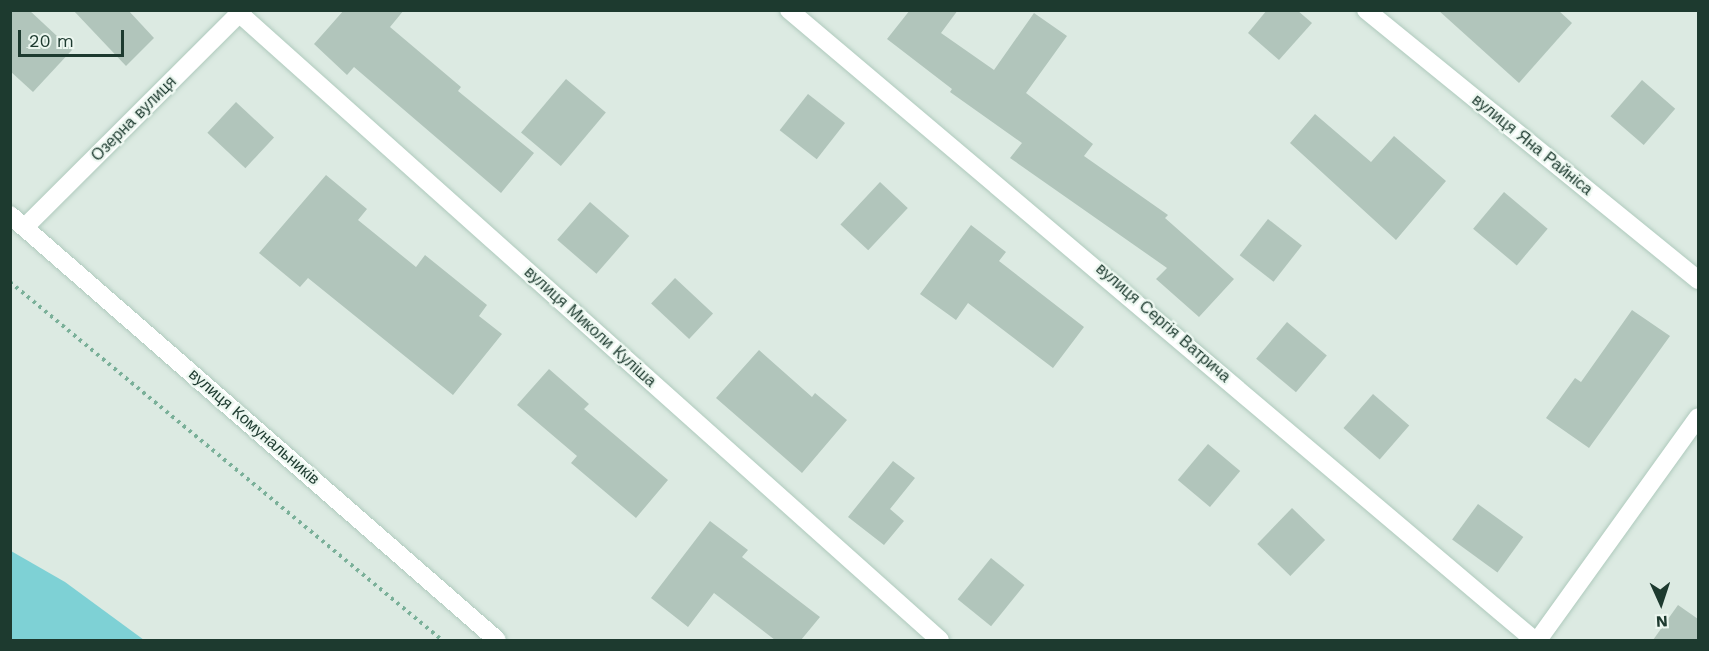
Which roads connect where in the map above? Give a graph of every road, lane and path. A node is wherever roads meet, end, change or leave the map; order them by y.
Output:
1 (789, 10) edge
2 (1366, 10) edge
3 (241, 12) edge
4 (10, 215) edge
5 (25, 227) junction
6 (1698, 280) edge
7 (10, 282) edge
8 (1698, 417) edge
9 (442, 640) edge
10 (496, 640) edge
11 (940, 640) edge
12 (1536, 640) edge

1 - 12 street, вулиця Сергія Ватрича
2 - 6 street, вулиця Яна Райніса
3 - 5 street, Озерна вулиця
3 - 11 street, вулиця Миколи Куліша
4 - 5 street, вулиця Комунальників
5 - 10 street, вулиця Комунальників
7 - 9 path
8 - 12 street

